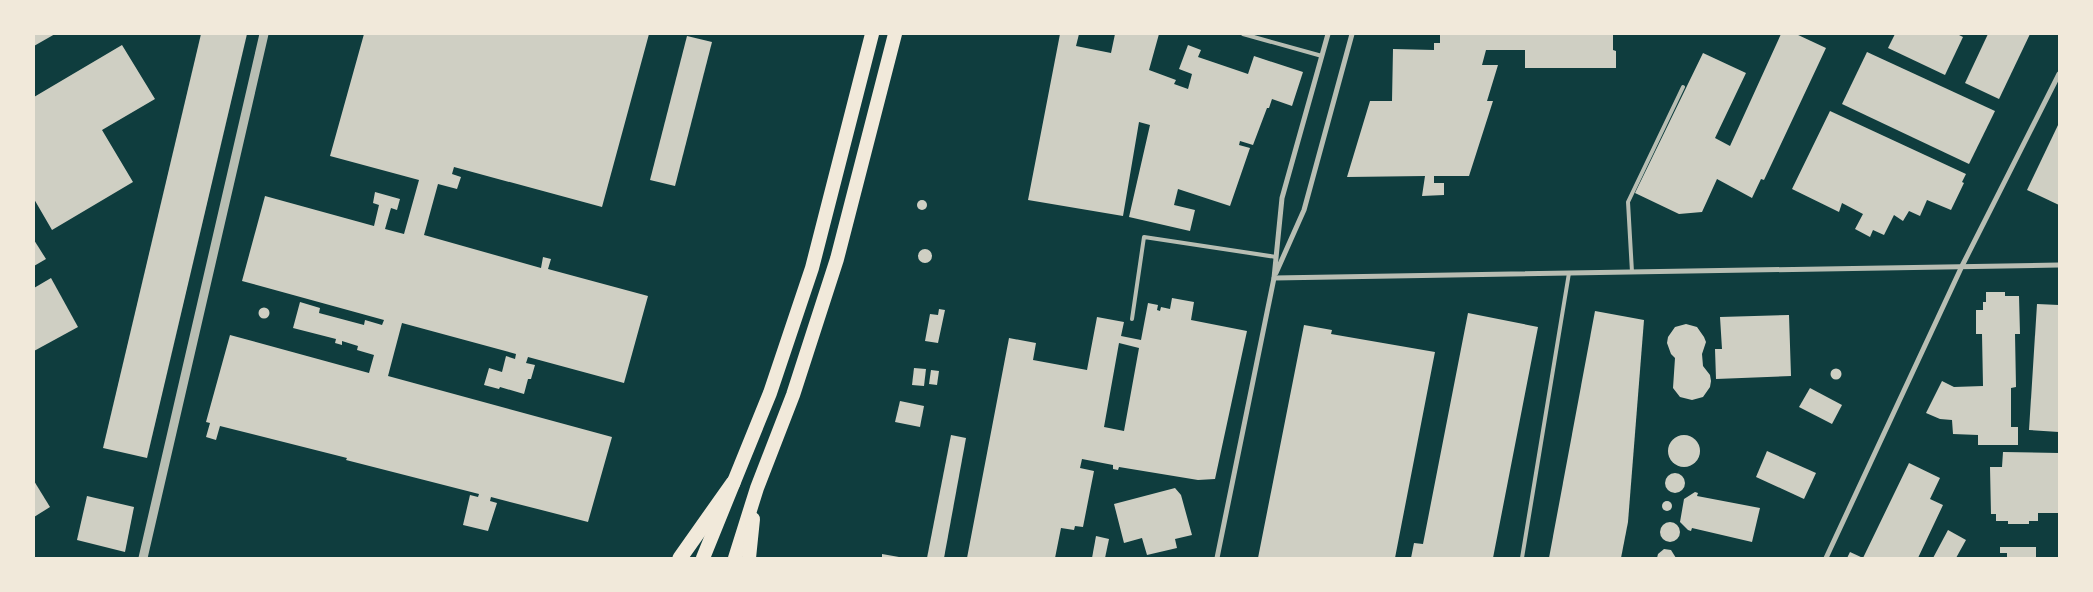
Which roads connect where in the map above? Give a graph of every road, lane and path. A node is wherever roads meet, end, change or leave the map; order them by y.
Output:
1 (264, 34) edge
2 (862, 34) edge
3 (872, 34) edge
4 (896, 34) edge
5 (905, 34) edge
6 (1243, 34) edge
7 (1328, 34) edge
8 (1352, 34) edge
9 (1322, 56) junction
10 (2059, 74) edge
11 (1683, 87) dead end
12 (870, 130) junction
13 (834, 177) junction
14 (1276, 258) junction
15 (2059, 265) edge
16 (1962, 266) junction
17 (1632, 272) junction
18 (1569, 273) junction
19 (1274, 278) junction
20 (1132, 319) dead end
21 (733, 483) junction
22 (757, 488) junction
23 (143, 558) edge
24 (680, 558) edge
25 (704, 558) edge
26 (735, 558) edge
27 (749, 558) edge
28 (1217, 558) edge
29 (1522, 558) edge
30 (1826, 558) edge

1 - 23 street
2 - 13 highway
3 - 13 highway
4 - 12 highway
5 - 12 highway
6 - 9 lane
7 - 9 street
8 - 19 street
9 - 14 street
10 - 16 street
11 - 17 lane
12 - 22 highway
13 - 21 highway
14 - 19 street
14 - 20 lane
15 - 16 street
16 - 17 street
16 - 30 street
17 - 18 street
18 - 19 street
18 - 29 lane
19 - 28 street
21 - 24 highway
21 - 25 highway
22 - 26 highway
22 - 27 highway

